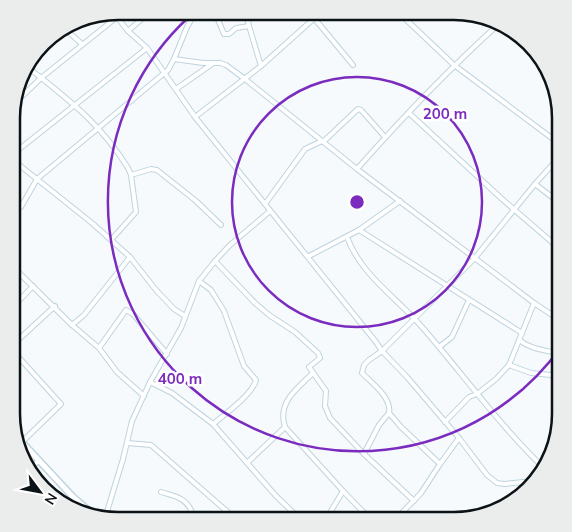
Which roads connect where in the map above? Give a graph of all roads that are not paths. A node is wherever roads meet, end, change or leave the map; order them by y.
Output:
1 (113, 20) edge
2 (119, 20) edge
3 (141, 20) edge
4 (191, 20) edge
5 (219, 20) edge
6 (248, 20) edge
7 (312, 20) edge
8 (316, 20) edge
9 (406, 20) edge
10 (248, 26) junction
11 (493, 28) edge
12 (128, 31) junction
13 (69, 33) edge
14 (82, 44) junction
15 (148, 48) junction
16 (174, 59) junction
17 (212, 64) junction
18 (353, 65) dead end
19 (454, 65) junction
20 (261, 66) junction
21 (33, 71) edge
22 (165, 73) junction
23 (41, 78) junction
24 (245, 79) junction
25 (176, 89) junction
26 (23, 95) edge
27 (75, 104) junction
28 (409, 113) junction
29 (195, 117) junction
30 (99, 127) junction
31 (385, 137) junction
32 (552, 139) edge
33 (322, 142) junction
34 (20, 148) edge
35 (552, 164) edge
36 (20, 166) edge
37 (357, 169) junction
38 (131, 175) junction
39 (37, 179) junction
40 (534, 184) junction
41 (552, 197) edge
42 (400, 201) junction
43 (265, 204) junction
44 (20, 207) edge
45 (514, 209) junction
46 (270, 210) junction
47 (221, 226) dead end
48 (359, 230) junction
49 (347, 237) junction
50 (111, 240) junction
51 (552, 242) edge
52 (309, 256) junction
53 (130, 257) junction
54 (474, 259) junction
55 (215, 261) junction
56 (20, 274) edge
57 (199, 281) junction
58 (448, 285) junction
59 (33, 286) junction
60 (20, 300) edge
61 (469, 300) junction
62 (534, 303) junction
63 (55, 306) junction
64 (552, 315) edge
65 (185, 316) junction
66 (414, 319) junction
67 (72, 325) junction
68 (522, 333) junction
69 (20, 338) edge
70 (519, 340) junction
71 (439, 347) junction
72 (100, 348) junction
73 (382, 351) junction
74 (552, 352) edge
75 (167, 354) junction
76 (20, 359) edge
77 (509, 365) junction
78 (313, 372) junction
79 (552, 375) edge
80 (150, 382) junction
81 (477, 394) junction
82 (144, 396) junction
83 (389, 413) junction
84 (445, 422) junction
85 (213, 424) junction
86 (285, 427) junction
87 (23, 438) edge
88 (459, 438) junction
89 (127, 443) junction
90 (25, 445) edge
91 (364, 454) junction
92 (39, 460) junction
93 (538, 462) edge
94 (247, 464) junction
95 (440, 464) junction
96 (34, 465) edge
97 (524, 482) edge
98 (342, 491) junction
99 (161, 492) dead end
100 (414, 502) junction
101 (82, 505) edge
102 (226, 510) edge
103 (106, 511) edge
104 (191, 512) edge
105 (293, 512) edge
106 (330, 512) edge
107 (363, 512) edge
108 (403, 512) edge

1 - 14 street
2 - 12 street
3 - 12 street
4 - 16 street
5 - 10 street
6 - 10 street
7 - 20 street
8 - 18 street
9 - 19 street
10 - 20 street
11 - 19 street
12 - 15 street
13 - 14 street
14 - 23 street
15 - 22 street
15 - 27 street
16 - 17 street
16 - 22 street
17 - 24 street
17 - 25 street
19 - 28 street
19 - 32 street
20 - 24 street
21 - 23 street
22 - 25 street
22 - 30 street
23 - 26 street
23 - 27 street
24 - 29 street
24 - 33 street
25 - 29 street
27 - 30 street
27 - 34 street
28 - 31 street
28 - 45 street
29 - 43 street
30 - 38 street
30 - 39 street
31 - 33 street
31 - 37 street
33 - 37 street
33 - 43 street
35 - 40 street
36 - 39 street
37 - 42 street
38 - 47 street
38 - 50 street
39 - 44 street
39 - 50 street
40 - 41 street
40 - 45 street
42 - 48 street
42 - 54 street
43 - 46 street
45 - 51 street
45 - 54 street
46 - 52 street
46 - 55 street
48 - 49 street
48 - 58 street
49 - 52 street
49 - 66 street
50 - 53 street
52 - 73 street
53 - 65 street
53 - 67 street
54 - 58 street
54 - 62 street
55 - 57 street
55 - 78 street
56 - 59 street
57 - 65 street
57 - 85 street
58 - 61 street
58 - 66 street
59 - 60 street
59 - 63 street
61 - 68 street
61 - 71 street
62 - 64 street
62 - 68 street
63 - 67 street
63 - 69 street
65 - 75 street
66 - 71 street
66 - 73 street
67 - 72 street
68 - 70 street
70 - 74 street
70 - 77 street
71 - 81 street
72 - 75 street
72 - 82 street
73 - 83 street
73 - 84 street
75 - 80 street
76 - 87 street
77 - 79 street
77 - 81 street
78 - 86 street
78 - 91 street
80 - 82 street
80 - 85 street
81 - 84 street
81 - 93 street
82 - 89 street
83 - 91 street
83 - 95 street
84 - 88 street
85 - 94 street
86 - 94 street
86 - 98 street
88 - 95 street
88 - 97 street
89 - 102 street
89 - 103 street
90 - 92 street
91 - 100 street
92 - 96 street
92 - 101 street
94 - 105 street
95 - 100 street
98 - 106 street
98 - 107 street
99 - 104 street
100 - 108 street

